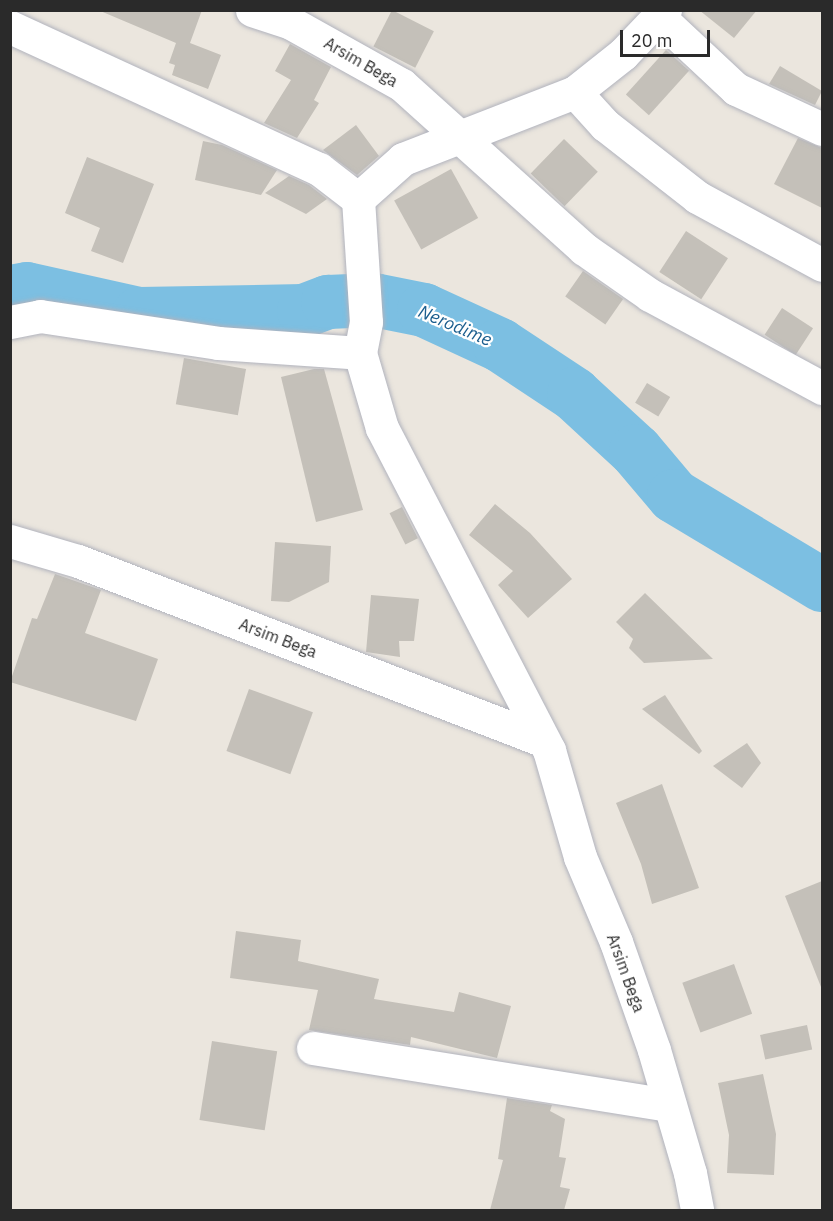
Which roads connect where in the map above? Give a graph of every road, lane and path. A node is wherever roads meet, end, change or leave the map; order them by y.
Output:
1 (252, 10) edge
2 (662, 14) edge
3 (10, 27) edge
4 (574, 92) junction
5 (822, 129) edge
6 (457, 136) junction
7 (358, 200) junction
8 (822, 265) edge
9 (10, 322) edge
10 (363, 338) junction
11 (822, 388) edge
12 (10, 541) edge
13 (543, 740) junction
14 (313, 1048) dead end
15 (669, 1105) junction
16 (697, 1210) edge

1 - 6 street, Arsim Bega
2 - 4 street
2 - 5 street
3 - 7 street
4 - 6 street
4 - 8 street
6 - 7 street
6 - 11 street, Arsim Bega
7 - 10 street, Arsim Bega
9 - 10 street
10 - 13 street, Arsim Bega
12 - 13 street, Arsim Bega
13 - 15 street, Arsim Bega
14 - 15 street
15 - 16 street, Arsim Bega

